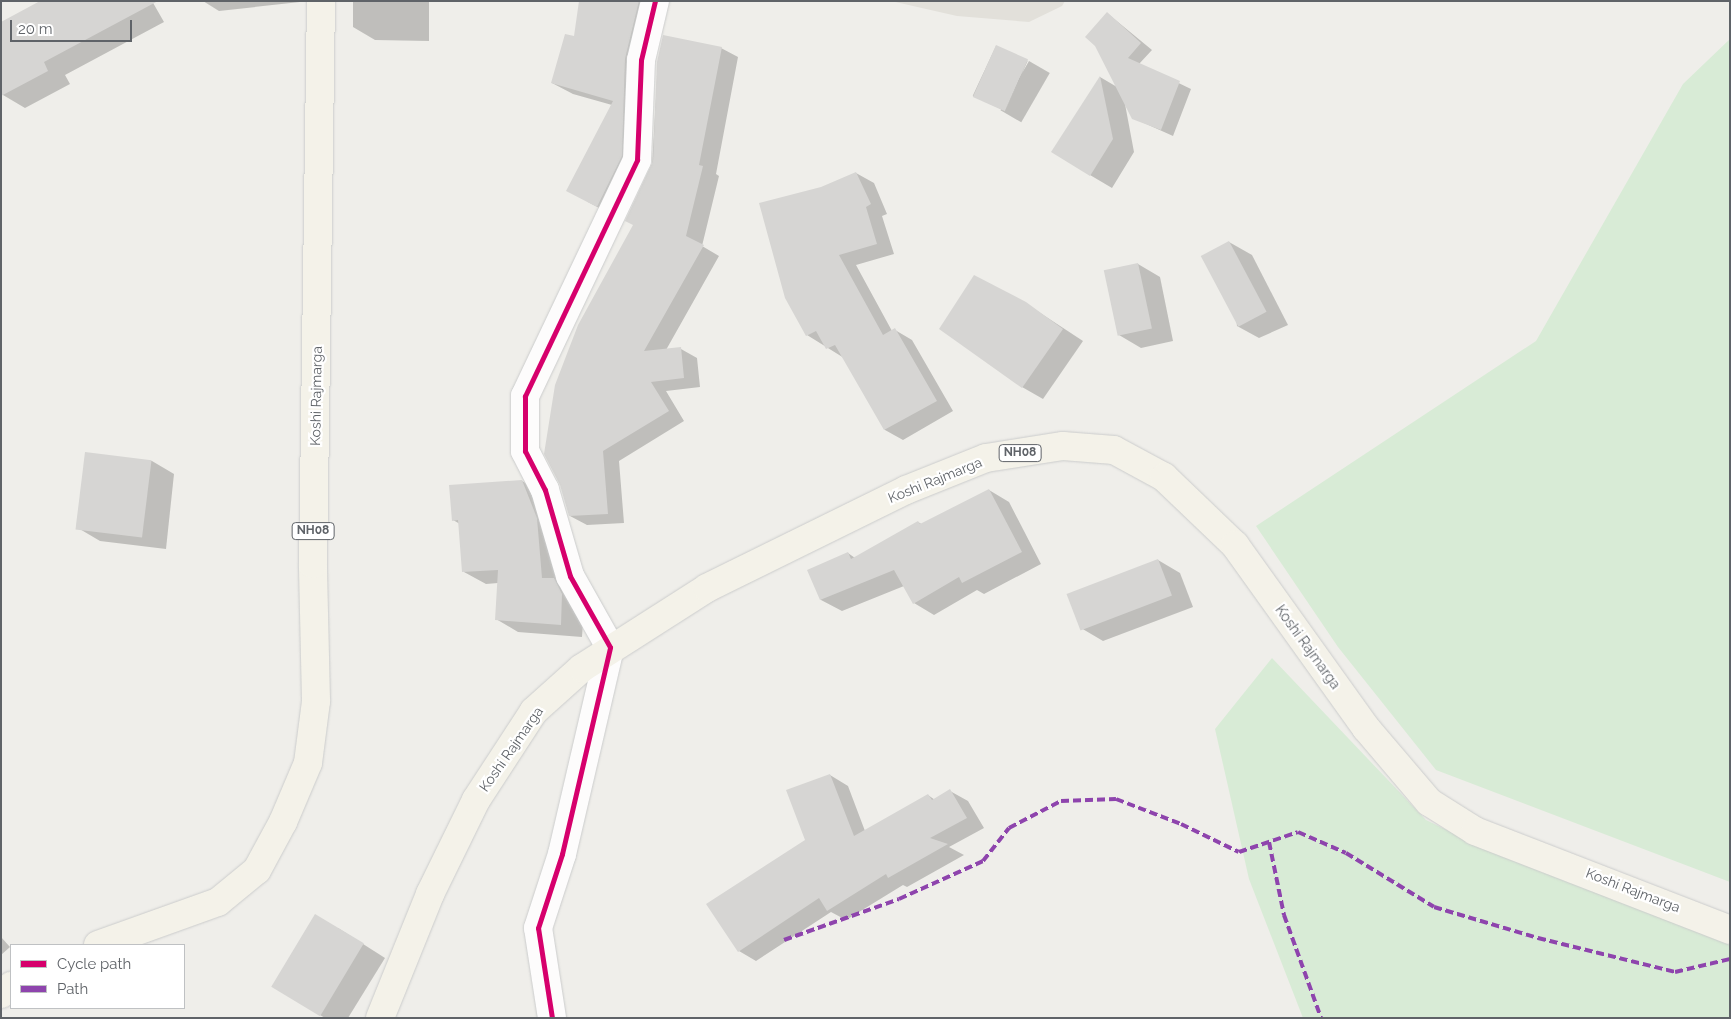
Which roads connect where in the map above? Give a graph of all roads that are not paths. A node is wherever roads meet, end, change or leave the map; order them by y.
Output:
1 (321, 1) edge
2 (655, 1) edge
3 (610, 647) junction
4 (1730, 930) edge
5 (101, 944) edge
6 (380, 1018) edge
7 (552, 1018) edge

1 - 5 main road, Koshi Rajmarga / NH08
2 - 3 street
3 - 4 main road, Koshi Rajmarga / NH08
3 - 6 main road, Koshi Rajmarga / NH08
3 - 7 street

